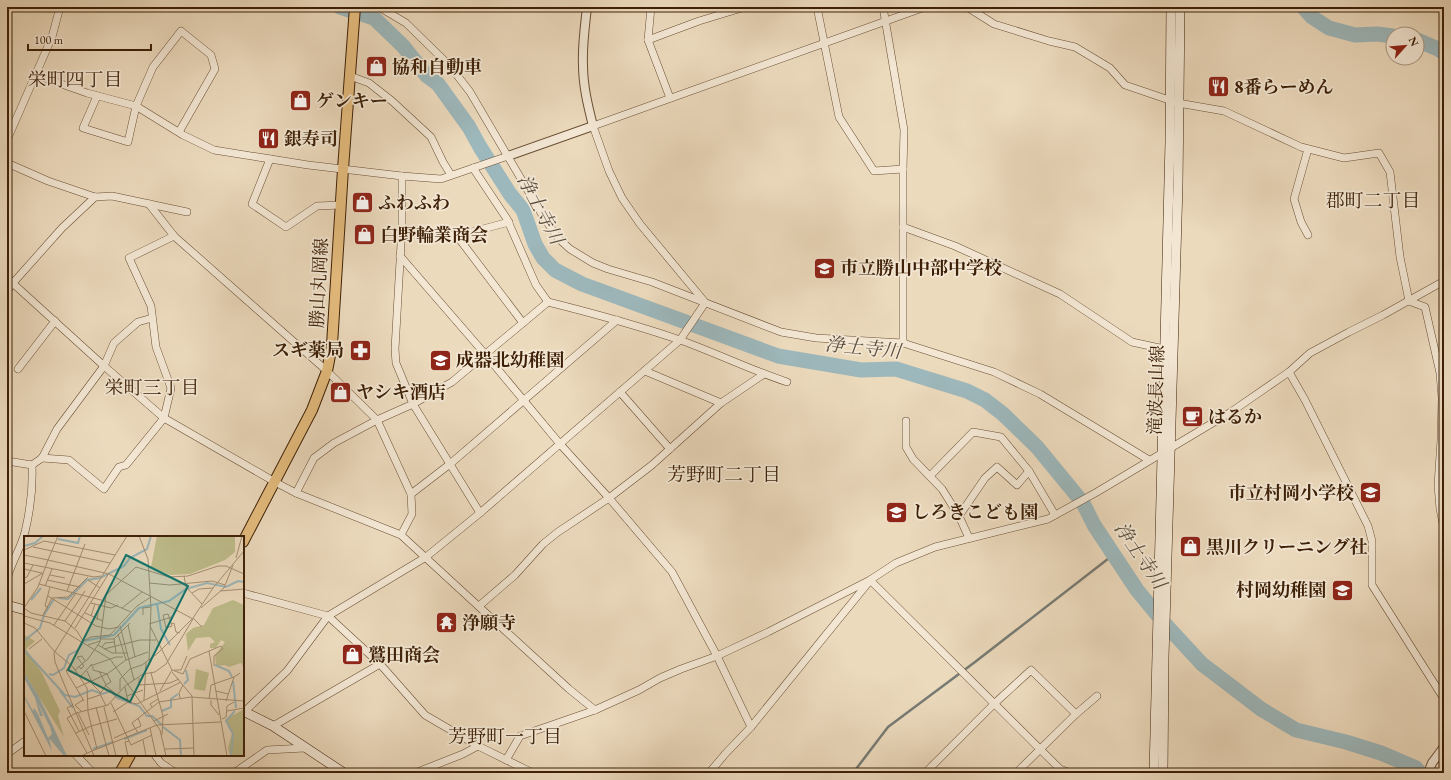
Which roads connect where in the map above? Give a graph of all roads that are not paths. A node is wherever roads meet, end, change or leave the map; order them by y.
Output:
1 (60, 7) edge
2 (355, 7) edge
3 (379, 7) edge
4 (587, 7) edge
5 (651, 7) edge
6 (745, 7) edge
7 (817, 7) edge
8 (883, 7) edge
9 (925, 7) edge
10 (967, 7) edge
11 (1171, 7) edge
12 (1180, 7) edge
13 (886, 22) junction
14 (648, 40) junction
15 (824, 43) junction
16 (36, 75) junction
17 (350, 76) junction
18 (97, 96) junction
19 (670, 98) junction
20 (1174, 102) junction
21 (136, 106) junction
22 (593, 126) junction
23 (179, 132) junction
24 (7, 140) edge
25 (1308, 149) junction
26 (508, 156) junction
27 (270, 159) junction
28 (7, 163) edge
29 (475, 168) junction
30 (343, 169) junction
31 (903, 170) junction
32 (451, 175) junction
33 (402, 176) junction
34 (95, 197) junction
35 (149, 204) junction
36 (341, 205) junction
37 (187, 212) dead end
38 (509, 222) junction
39 (903, 227) junction
40 (402, 229) junction
41 (1308, 235) dead end
42 (174, 236) junction
43 (457, 236) junction
44 (400, 256) junction
45 (10, 281) edge
46 (1444, 281) edge
47 (7, 292) edge
48 (1409, 301) junction
49 (548, 302) junction
50 (705, 302) junction
51 (152, 318) junction
52 (617, 320) junction
53 (55, 321) junction
54 (523, 323) junction
55 (682, 338) junction
56 (904, 343) junction
57 (1164, 349) junction
58 (485, 354) junction
59 (104, 366) junction
60 (18, 369) dead end
61 (326, 371) junction
62 (645, 371) junction
63 (1289, 372) junction
64 (764, 374) junction
65 (787, 382) dead end
66 (620, 392) junction
67 (524, 400) junction
68 (721, 403) junction
69 (413, 404) junction
70 (164, 418) junction
71 (377, 420) junction
72 (906, 421) dead end
73 (560, 444) junction
74 (1170, 448) junction
75 (670, 449) junction
76 (1161, 453) junction
77 (42, 458) junction
78 (1149, 460) junction
79 (7, 461) edge
80 (450, 464) junction
81 (32, 465) junction
82 (1029, 471) junction
83 (930, 476) junction
84 (275, 482) junction
85 (296, 493) junction
86 (411, 494) junction
87 (609, 498) junction
88 (480, 513) junction
89 (1056, 515) junction
90 (958, 516) junction
91 (1444, 528) edge
92 (401, 535) junction
93 (969, 538) junction
94 (244, 540) edge
95 (426, 557) junction
96 (7, 579) edge
97 (870, 580) junction
98 (244, 593) edge
99 (7, 605) edge
100 (478, 606) junction
101 (24, 610) edge
102 (328, 616) junction
103 (717, 656) junction
104 (1160, 656) junction
105 (380, 664) junction
106 (1097, 696) dead end
107 (1444, 699) edge
108 (995, 703) junction
109 (595, 710) junction
110 (244, 712) edge
111 (1076, 714) junction
112 (273, 726) junction
113 (751, 727) junction
114 (24, 742) edge
115 (478, 746) junction
116 (1444, 747) edge
117 (305, 748) junction
118 (1041, 748) junction
119 (7, 754) edge
120 (77, 756) edge
121 (129, 756) edge
122 (156, 756) edge
123 (506, 760) junction
124 (434, 770) edge
125 (93, 773) edge
126 (120, 773) edge
127 (176, 773) edge
128 (234, 773) edge
129 (344, 773) edge
130 (414, 773) edge
131 (533, 773) edge
132 (709, 773) edge
133 (925, 773) edge
134 (1016, 773) edge
135 (1070, 773) edge
136 (1154, 773) edge
137 (1163, 773) edge
138 (1428, 773) edge

1 - 16 street
2 - 17 main road, 勝山丸岡線
3 - 26 street
4 - 22 street
5 - 14 street
6 - 14 street
7 - 15 street
8 - 13 street
9 - 13 street
10 - 20 street
11 - 20 main road, 滝波長山線
12 - 20 main road, 滝波長山線
13 - 15 street
13 - 31 street
14 - 19 street
15 - 19 street
15 - 31 street
16 - 18 street
16 - 24 street
17 - 30 main road, 勝山丸岡線
17 - 32 street
18 - 21 street
18 - 21 street
19 - 22 street
20 - 25 street
20 - 57 main road, 滝波長山線
20 - 74 main road, 滝波長山線
21 - 23 street
21 - 23 street
22 - 26 street
22 - 50 street
23 - 27 street
25 - 41 street
25 - 48 street
26 - 29 street
26 - 50 street
27 - 30 street
27 - 36 street
28 - 34 street
29 - 32 street
29 - 38 street
30 - 33 street
30 - 36 main road, 勝山丸岡線
31 - 39 street
32 - 33 street
33 - 40 street
34 - 35 street
34 - 45 street
35 - 37 street
35 - 42 street
36 - 61 main road, 勝山丸岡線
38 - 43 street
38 - 49 street
39 - 56 street
39 - 57 street
40 - 43 street
40 - 44 street
42 - 51 street
42 - 61 street
43 - 54 street
44 - 58 street
44 - 69 street
45 - 47 street
45 - 53 street
46 - 48 street
48 - 63 street
48 - 91 street
49 - 52 street
49 - 54 street
50 - 55 street
50 - 56 street
51 - 59 street
51 - 70 street
52 - 55 street
52 - 67 street
53 - 59 street
53 - 60 street
54 - 58 street
55 - 62 street
55 - 64 street
56 - 78 street
57 - 76 main road, 滝波長山線
58 - 67 street
58 - 69 street
59 - 70 street
59 - 77 street
61 - 71 street
61 - 84 main road, 勝山丸岡線
62 - 66 street
62 - 68 street
63 - 74 street
63 - 107 street
64 - 65 street
64 - 68 street
66 - 73 street
66 - 75 street
67 - 73 street
67 - 80 street
68 - 75 street
69 - 71 street
69 - 80 street
70 - 77 street
70 - 84 street
71 - 85 street
71 - 86 street
72 - 83 street
73 - 87 street
73 - 88 street
74 - 76 street
74 - 104 main road, 滝波長山線
75 - 87 street
76 - 78 street
76 - 104 main road, 滝波長山線
77 - 81 street
78 - 89 street
79 - 81 street
80 - 86 street
80 - 88 street
81 - 96 street
82 - 83 street
82 - 89 street
82 - 90 street
83 - 90 street
84 - 85 street
84 - 94 main road, 勝山丸岡線
85 - 92 street
86 - 92 street
87 - 100 street
87 - 103 street
88 - 95 street
89 - 93 street
90 - 93 street
92 - 95 street
93 - 97 street
95 - 100 street
95 - 102 street
97 - 103 street
97 - 108 street
97 - 113 street
98 - 102 street
99 - 101 main road
100 - 109 street
102 - 105 street
102 - 110 street
103 - 109 street
103 - 113 street
104 - 136 main road, 滝波長山線
104 - 137 main road, 滝波長山線
105 - 112 street
105 - 115 street
106 - 111 street
108 - 111 street
108 - 118 street
108 - 133 street
109 - 123 street
110 - 112 main road
111 - 118 street
112 - 117 main road
113 - 132 street
114 - 119 street
115 - 123 street
115 - 124 street
116 - 138 street
117 - 128 street
117 - 129 main road
118 - 134 street
118 - 135 street
120 - 125 street
121 - 126 main road
122 - 127 street
123 - 131 street
124 - 130 street

